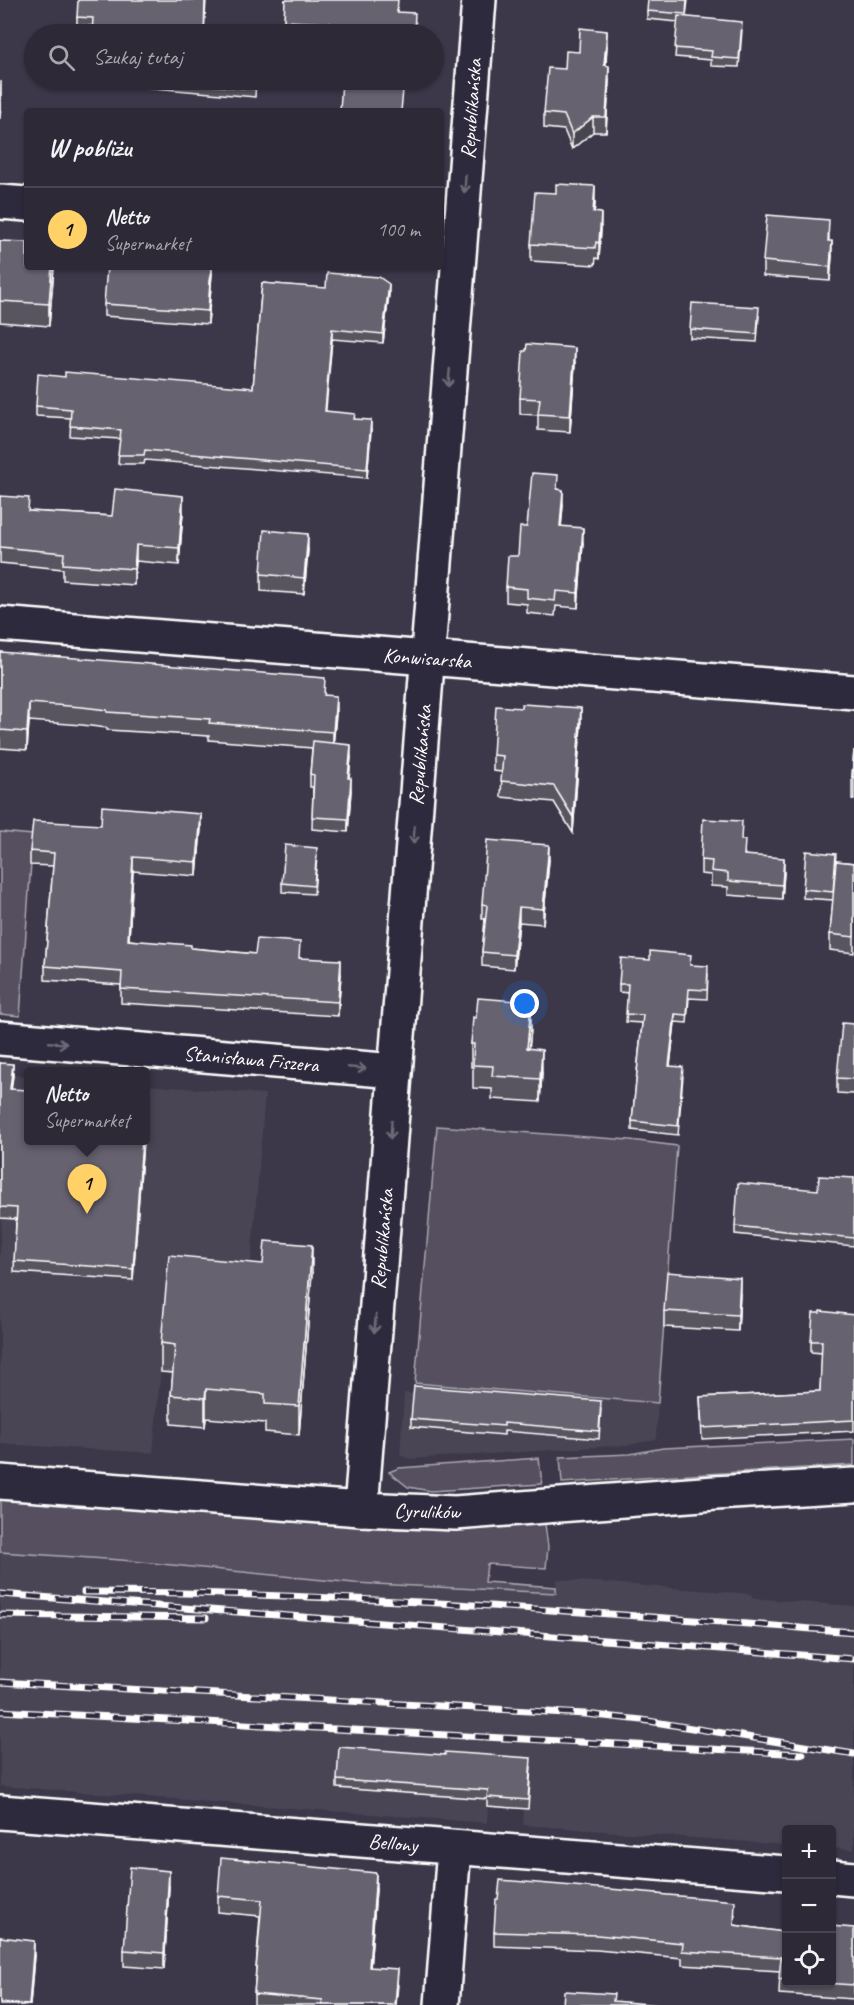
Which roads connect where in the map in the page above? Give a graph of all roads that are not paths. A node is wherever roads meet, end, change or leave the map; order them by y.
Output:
1 (479, 0) edge
2 (0, 202) edge
3 (24, 204) edge
4 (451, 241) edge
5 (0, 624) edge
6 (428, 658) junction
7 (854, 692) edge
8 (0, 1038) edge
9 (395, 1071) junction
10 (0, 1482) edge
11 (854, 1485) edge
12 (361, 1509) junction
13 (0, 1812) edge
14 (454, 1848) junction
15 (782, 1874) edge
16 (836, 1877) edge
17 (854, 1879) edge
18 (442, 2005) edge

1 -> 4 street, Republikańska
2 - 3 street
4 -> 6 street, Republikańska
5 - 6 street, Konwisarska
6 - 7 street, Konwisarska
6 -> 9 street, Republikańska
8 -> 9 street, Stanisława Fiszera
9 -> 12 street, Republikańska
10 - 12 street, Cyrulików
11 - 12 street, Cyrulików
13 - 14 street, Bellony
14 - 15 street, Bellony
14 - 18 street
16 - 17 street

